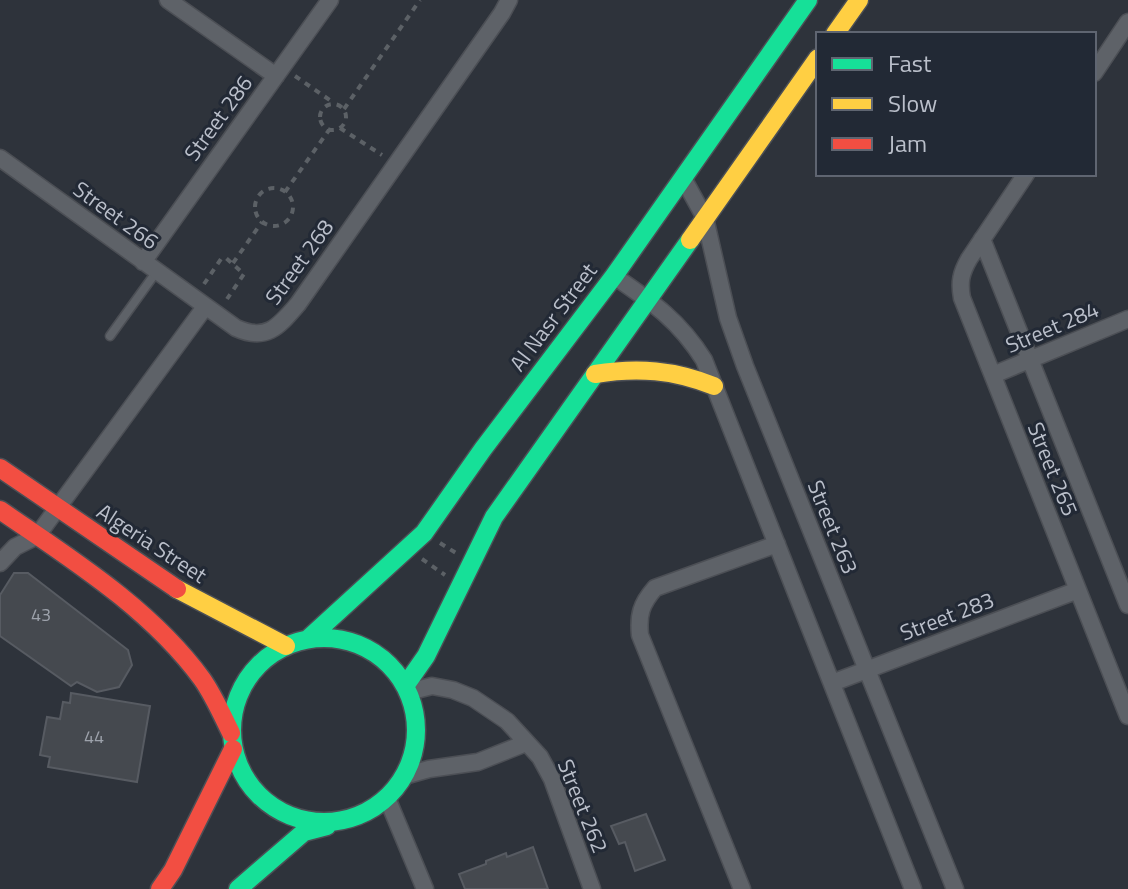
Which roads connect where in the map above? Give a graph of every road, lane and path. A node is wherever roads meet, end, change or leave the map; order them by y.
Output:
1 (168, 0) edge
2 (330, 0) edge
3 (420, 0) edge
4 (509, 0) edge
5 (808, 0) edge
6 (859, 0) edge
7 (1128, 22) edge
8 (836, 32) edge
9 (816, 61) edge
10 (1096, 70) edge
11 (279, 71) junction
12 (336, 104) junction
13 (344, 109) junction
14 (340, 128) junction
15 (329, 130) junction
16 (0, 158) edge
17 (396, 164) junction
18 (1025, 176) edge
19 (683, 178) junction
20 (285, 192) junction
21 (705, 218) junction
22 (262, 222) junction
23 (982, 239) junction
24 (233, 263) junction
25 (150, 266) junction
26 (614, 276) junction
27 (648, 299) junction
28 (205, 306) junction
29 (1128, 319) edge
30 (110, 336) dead end
31 (1030, 360) junction
32 (595, 374) junction
33 (993, 375) junction
34 (714, 386) junction
35 (0, 468) edge
36 (57, 509) junction
37 (0, 510) edge
38 (424, 533) junction
39 (37, 536) junction
40 (777, 544) junction
41 (408, 549) junction
42 (471, 562) junction
43 (0, 563) edge
44 (460, 586) junction
45 (1078, 590) junction
46 (1128, 605) edge
47 (308, 639) junction
48 (286, 646) junction
49 (867, 670) junction
50 (832, 683) junction
51 (407, 689) junction
52 (1128, 716) edge
53 (232, 741) junction
54 (526, 743) junction
55 (404, 776) junction
56 (387, 798) junction
57 (353, 818) junction
58 (160, 889) edge
59 (238, 889) edge
60 (425, 889) edge
61 (592, 889) edge
62 (742, 889) edge
63 (913, 889) edge
64 (955, 889) edge

1 - 11 street
2 - 11 street, Street 286
3 - 13 path
4 - 17 street, Street 268
5 - 19 street, Al Nasr Street
6 - 8 street
7 - 10 street
9 - 21 street
11 - 12 path
11 - 25 street, Street 286
12 - 13 path
12 - 15 path
13 - 14 path
14 - 15 path
14 - 17 path
15 - 20 path
16 - 25 street, Street 266
17 - 28 street, Street 268
18 - 23 street, Street 265
19 - 21 street, Street 263
19 - 26 street, Al Nasr Street
20 - 22 path
20 - 22 path
21 - 27 street
21 - 49 street, Street 263
22 - 24 path
23 - 31 street, Street 265
23 - 33 street, Street 265
24 - 28 path
24 - 28 path
25 - 28 street, Street 266
25 - 30 lane
26 - 27 street
26 - 38 street, Al Nasr Street
27 - 32 street
27 - 34 street
28 - 36 street
29 - 31 street, Street 284
31 - 33 street, Street 284
31 - 46 street, Street 265
32 - 34 street
32 - 42 street
33 - 45 street, Street 265
34 - 40 street
35 - 36 street, Algeria Street
36 - 39 street
36 - 48 street, Algeria Street
37 - 39 street
38 - 41 street, Al Nasr Street
38 - 42 path
39 - 43 street
39 - 53 street
40 - 50 street
40 - 62 street
41 - 44 path
41 - 47 street, Al Nasr Street
42 - 44 street
44 - 51 street
45 - 49 street, Street 283
45 - 52 street, Street 265
47 - 48 street
47 - 51 street
48 - 53 street
49 - 50 street, Street 283
49 - 64 street, Street 263
50 - 63 street
51 - 54 street, Street 262
51 - 55 street
53 - 57 street
53 - 58 street
54 - 55 street
54 - 61 street, Street 262
55 - 56 street
56 - 57 street
56 - 60 street
57 - 59 street

